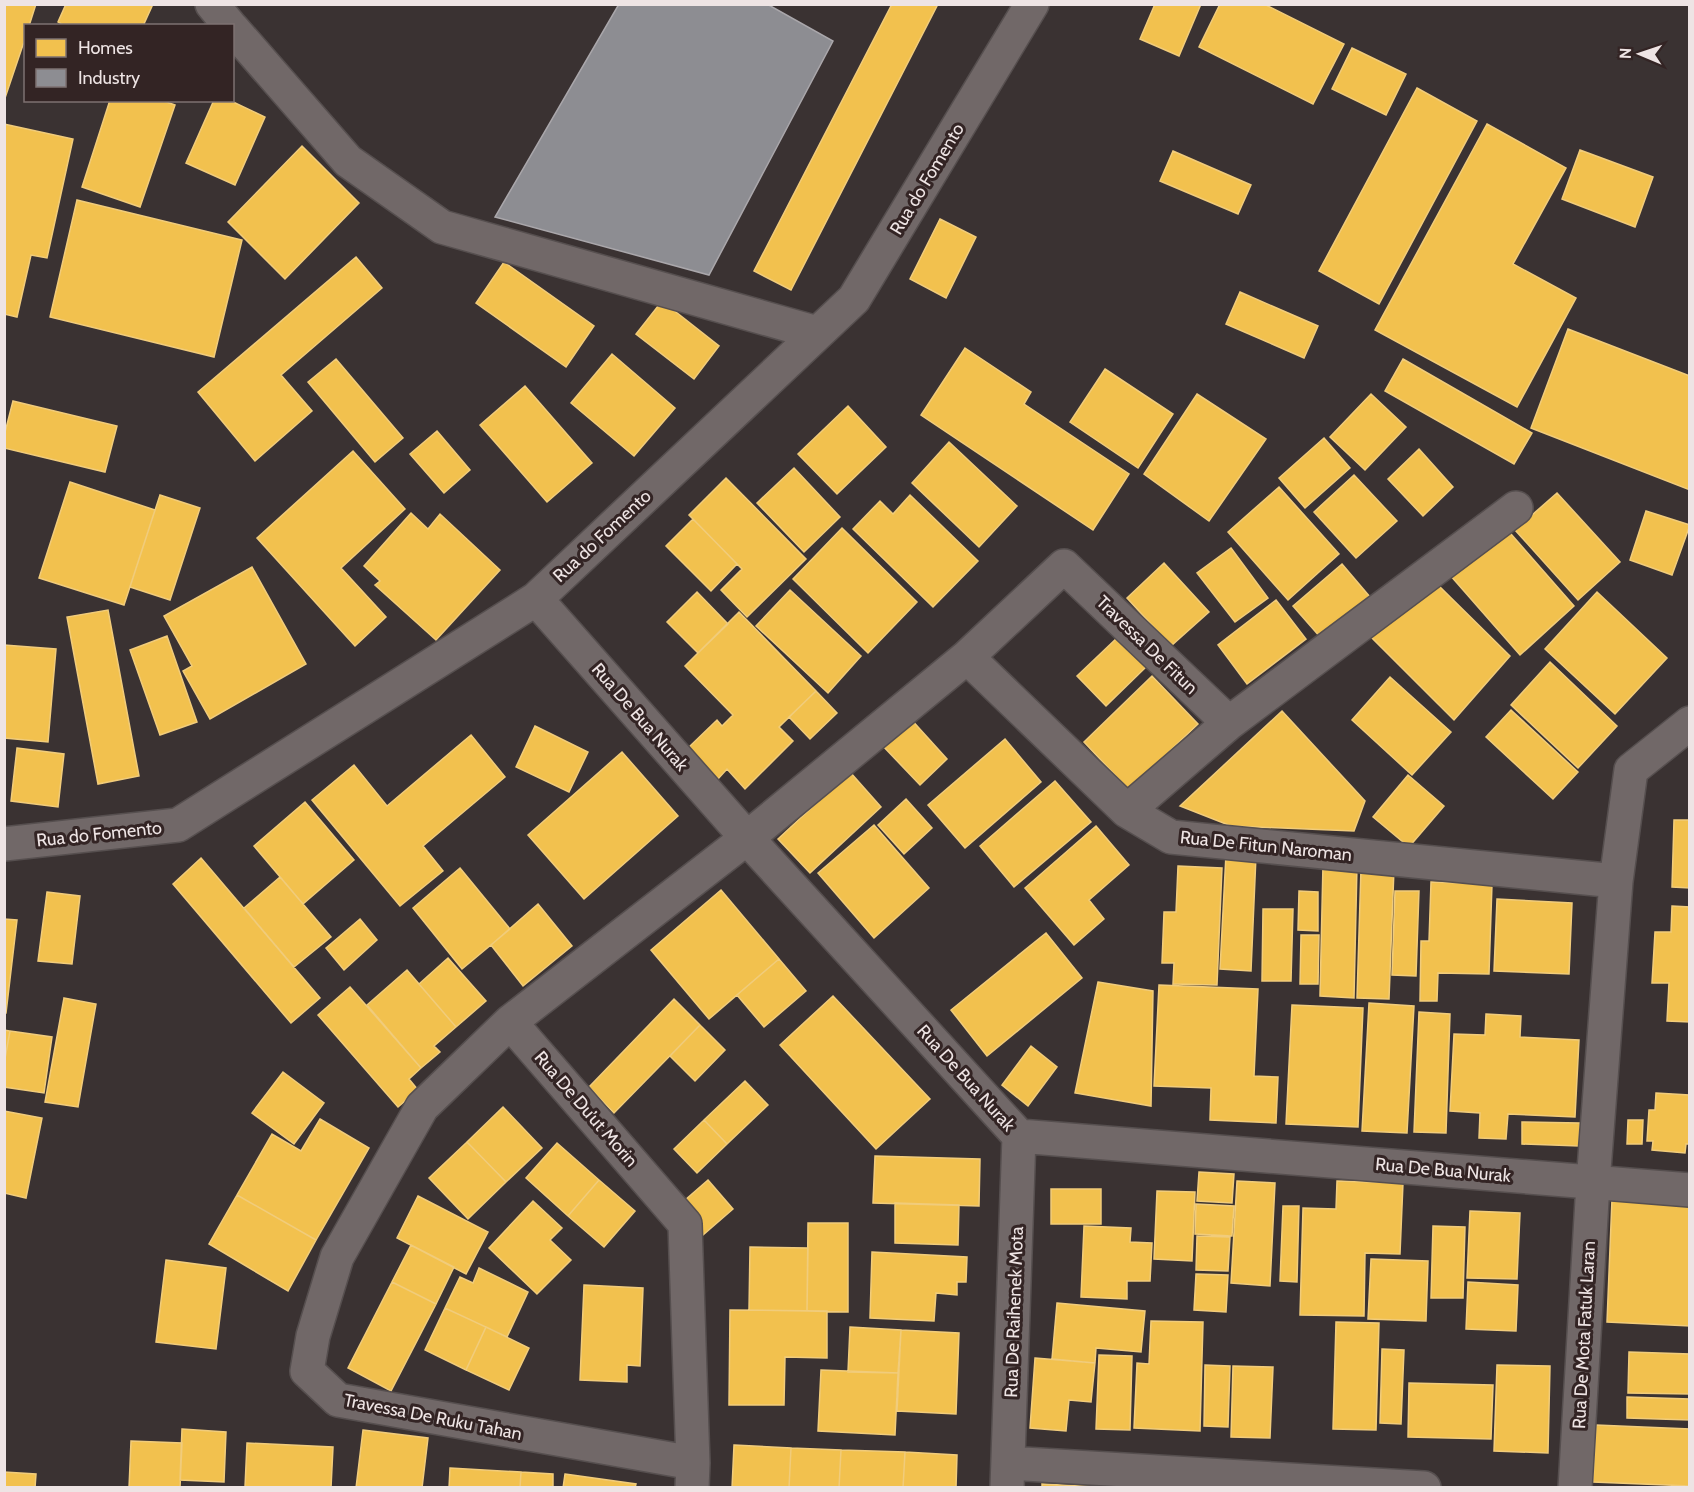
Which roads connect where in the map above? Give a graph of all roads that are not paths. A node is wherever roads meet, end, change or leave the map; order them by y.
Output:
1 (212, 4) edge
2 (1032, 4) edge
3 (229, 24) edge
4 (234, 30) edge
5 (817, 333) junction
6 (1516, 508) dead end
7 (536, 599) junction
8 (967, 657) junction
9 (1229, 723) junction
10 (1689, 723) edge
11 (1127, 811) junction
12 (747, 838) junction
13 (4, 844) edge
14 (1616, 880) junction
15 (510, 1022) junction
16 (1019, 1136) junction
17 (1593, 1182) junction
18 (1689, 1190) edge
19 (693, 1475) edge
20 (1008, 1475) edge
21 (1425, 1488) edge
22 (1575, 1488) edge

1 - 3 street
2 - 5 street, Rua do Fomento
4 - 5 street
5 - 7 street, Rua do Fomento
6 - 9 street
7 - 12 street, Rua De Bua Nurak
7 - 13 street, Rua do Fomento
8 - 9 street, Travessa De Fitun
8 - 11 street, Rua De Fitun Naroman
8 - 12 street
9 - 11 street
10 - 14 street
11 - 14 street, Rua De Fitun Naroman
12 - 15 street
12 - 16 street, Rua De Bua Nurak
14 - 17 street
15 - 19 street, Rua De Du’ut Morin
15 - 19 street, Travessa De Ruku Tahan
16 - 17 street, Rua De Bua Nurak
16 - 20 street, Rua De Raihenek Mota
17 - 18 street, Rua De Bua Nurak
17 - 22 street, Rua De Mota Fatuk Laran
20 - 21 street

